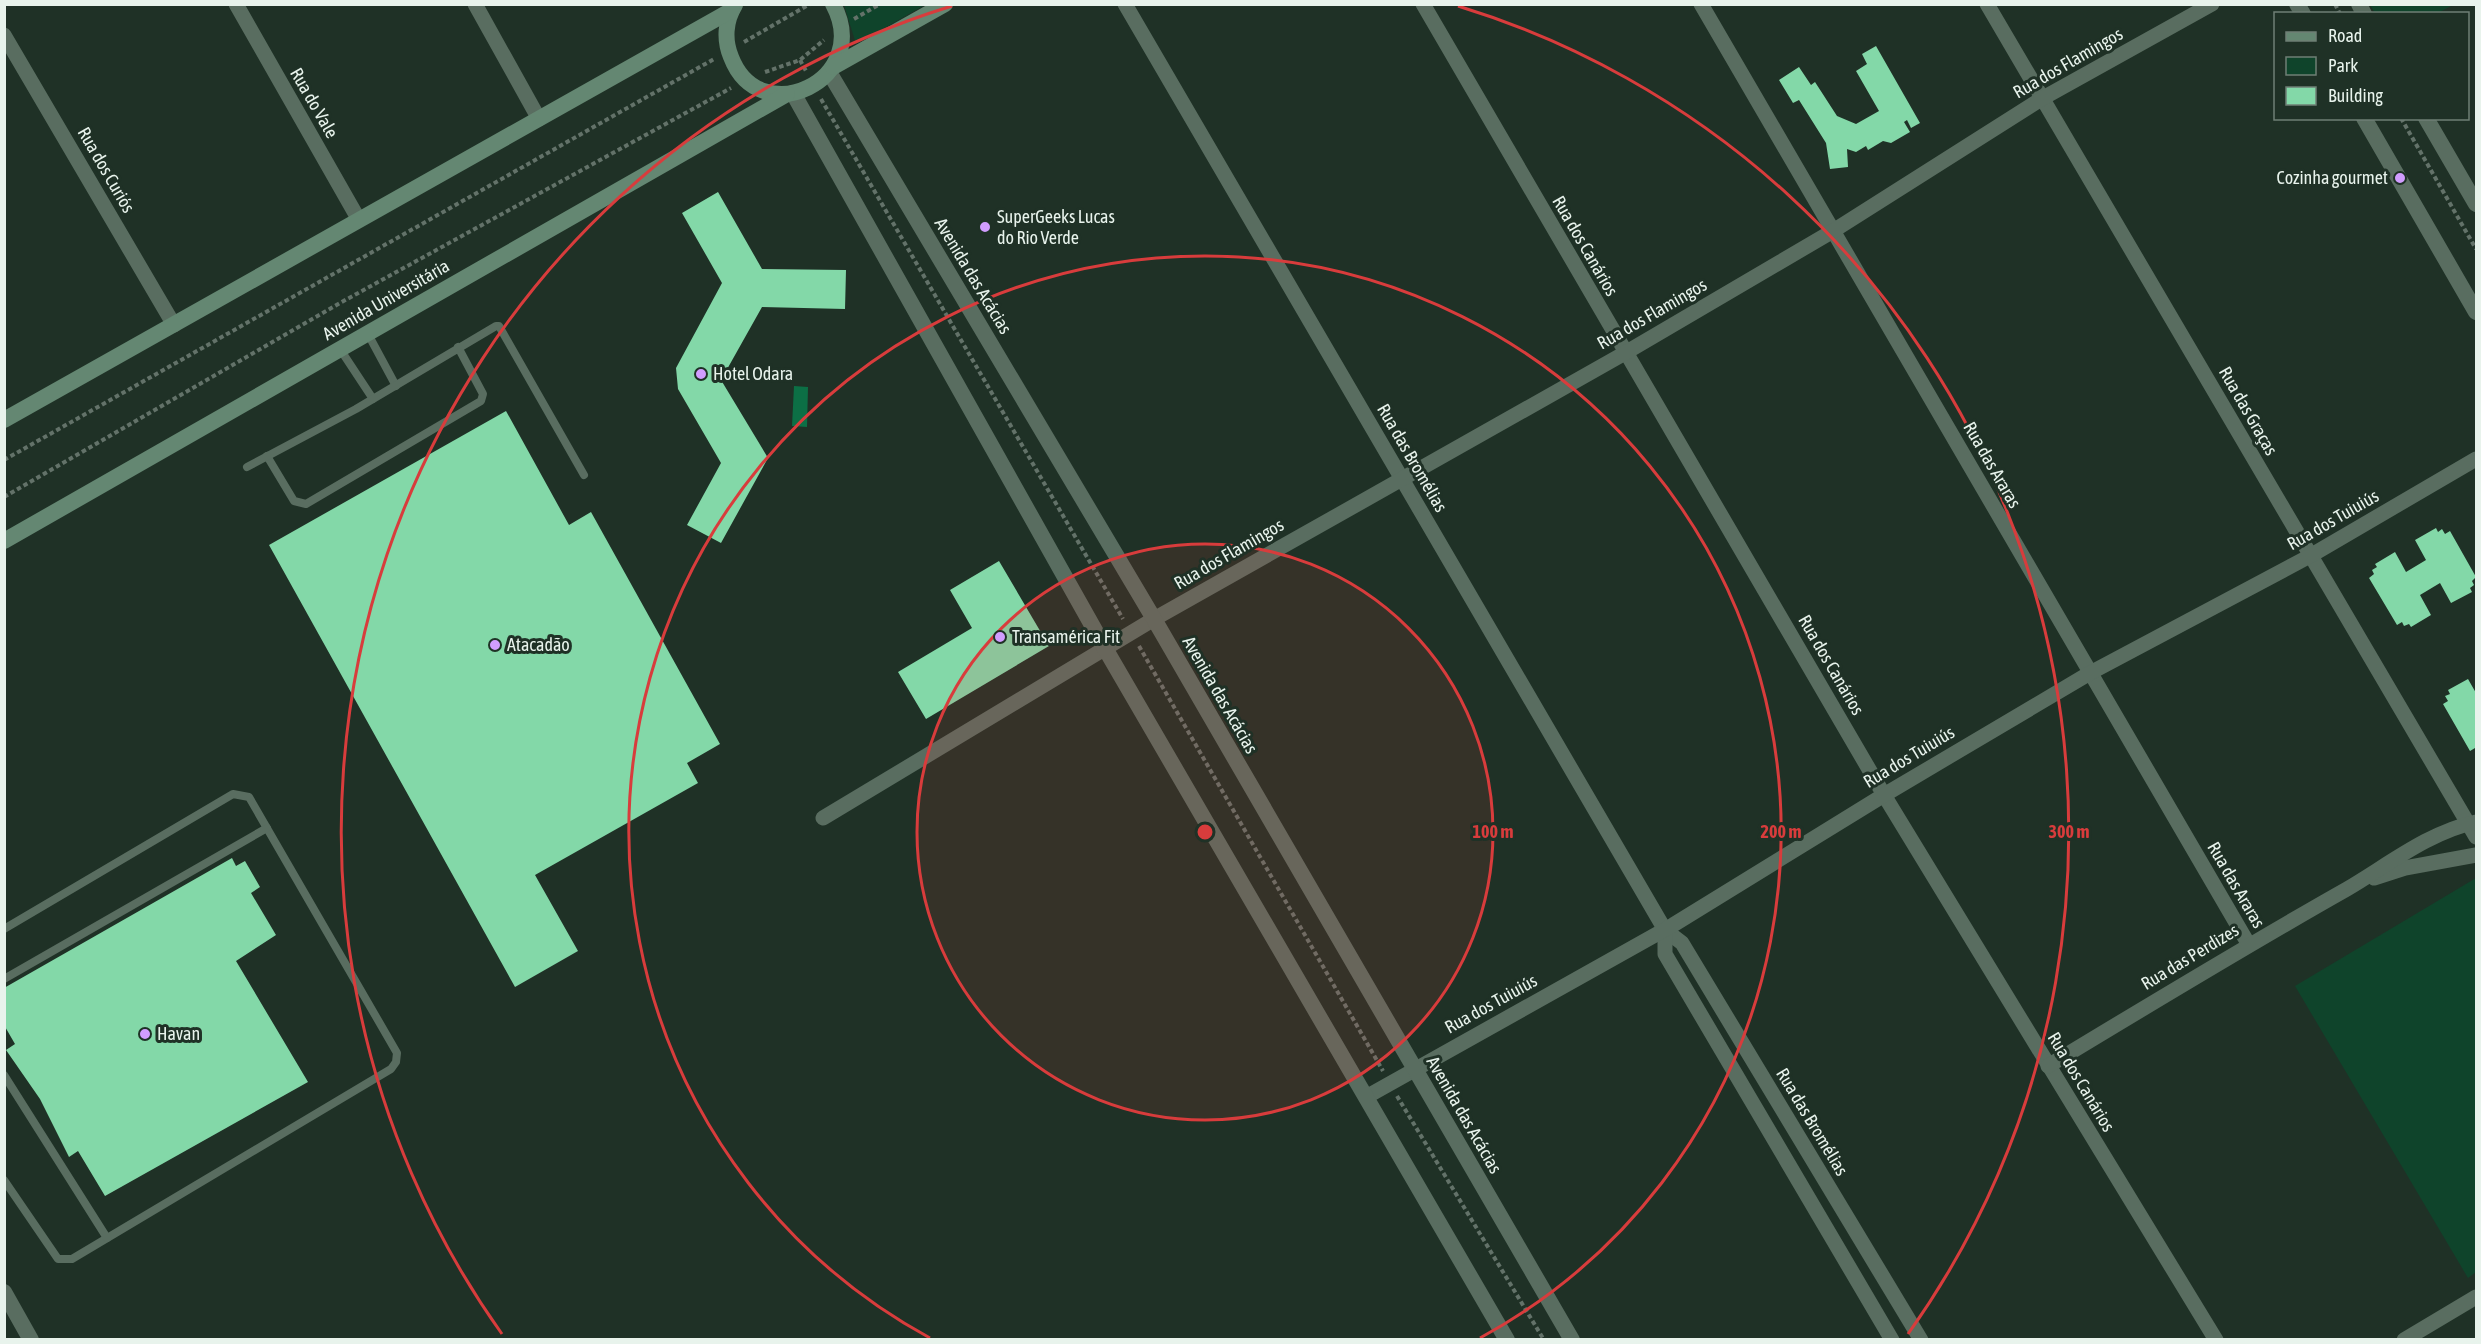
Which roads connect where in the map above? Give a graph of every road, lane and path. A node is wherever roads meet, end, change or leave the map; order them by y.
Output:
1 (236, 4) edge
2 (475, 4) edge
3 (810, 4) edge
4 (833, 4) edge
5 (880, 4) edge
6 (945, 4) edge
7 (1125, 4) edge
8 (1423, 4) edge
9 (1701, 4) edge
10 (1987, 4) edge
11 (2212, 4) edge
12 (734, 6) edge
13 (842, 26) junction
14 (4, 35) edge
15 (728, 51) junction
16 (801, 60) junction
17 (831, 70) junction
18 (746, 80) junction
19 (813, 86) junction
20 (790, 94) junction
21 (2043, 98) junction
22 (539, 119) junction
23 (2365, 120) edge
24 (2402, 120) edge
25 (2427, 120) edge
26 (2476, 204) edge
27 (359, 220) junction
28 (1833, 231) junction
29 (2476, 249) edge
30 (2476, 312) edge
31 (174, 325) junction
32 (368, 334) junction
33 (458, 347) junction
34 (340, 349) junction
35 (1625, 352) junction
36 (396, 386) junction
37 (373, 399) junction
38 (4, 420) edge
39 (267, 456) junction
40 (2476, 459) edge
41 (4, 460) edge
42 (247, 467) dead end
43 (584, 475) dead end
44 (1401, 478) junction
45 (4, 497) edge
46 (4, 541) edge
47 (2310, 556) junction
48 (1154, 619) junction
49 (1132, 634) junction
50 (1106, 650) junction
51 (2090, 673) junction
52 (1884, 795) junction
53 (823, 818) dead end
54 (2474, 827) edge
55 (267, 828) junction
56 (2476, 855) edge
57 (2354, 885) junction
58 (4, 929) edge
59 (1665, 930) junction
60 (2249, 945) junction
61 (4, 979) edge
62 (2048, 1066) junction
63 (1414, 1068) junction
64 (4, 1075) edge
65 (1389, 1083) junction
66 (1366, 1097) junction
67 (4, 1180) edge
68 (107, 1238) junction
69 (4, 1292) edge
70 (2475, 1301) edge
71 (31, 1340) edge
72 (1507, 1340) edge
73 (1544, 1340) edge
74 (1572, 1340) edge
75 (1892, 1340) edge
76 (1921, 1340) edge
77 (2216, 1340) edge
78 (2404, 1340) edge

1 - 27 street, Rua do Vale
2 - 22 street
3 - 15 path
4 - 13 main road
5 - 13 path
6 - 17 main road
7 - 44 street, Rua das Bromélias
8 - 35 street, Rua dos Canários
9 - 28 street, Rua das Araras
10 - 21 street, Rua das Graças
11 - 21 street, Rua dos Flamingos
12 - 15 main road
12 - 22 main road
13 - 16 path
13 - 17 main road
14 - 31 street, Rua dos Curiós
15 - 18 main road
15 - 41 path
16 - 18 path
16 - 19 path
17 - 19 main road
17 - 48 street, Avenida das Acácias
18 - 20 main road
18 - 45 path
19 - 20 main road, Avenida Universitária
19 - 49 path
20 - 32 main road, Avenida Universitária
20 - 50 street
21 - 28 street, Rua dos Flamingos
21 - 47 street, Rua das Graças
22 - 27 main road
23 - 30 street
24 - 29 path
25 - 26 street
27 - 31 main road
28 - 35 street, Rua dos Flamingos
28 - 51 street, Rua das Araras
31 - 38 main road
32 - 34 main road, Avenida Universitária
32 - 36 lane
33 - 36 lane
33 - 39 lane
33 - 43 lane
34 - 37 lane
34 - 46 main road, Avenida Universitária
35 - 44 street, Rua dos Flamingos
35 - 52 street, Rua dos Canários
36 - 37 lane
37 - 39 lane
39 - 42 lane
40 - 47 street, Rua dos Tuiuiús
44 - 48 street, Rua dos Flamingos
44 - 59 street, Rua das Bromélias
47 - 51 street, Rua dos Tuiuiús
47 - 54 street, Rua das Graças
48 - 49 street, Rua dos Flamingos
48 - 63 street, Avenida das Acácias
49 - 50 street, Rua dos Flamingos
49 - 65 path
50 - 53 street, Rua dos Flamingos
50 - 66 street
51 - 52 street, Rua dos Tuiuiús
51 - 60 street, Rua das Araras
52 - 59 street, Rua dos Tuiuiús
52 - 62 street, Rua dos Canários
54 - 57 street, Rua das Perdizes
55 - 58 lane
55 - 61 lane
55 - 68 lane
56 - 57 street, Rua das Perdizes
57 - 60 street, Rua das Perdizes
59 - 63 street, Rua dos Tuiuiús
59 - 75 street, Rua das Bromélias
59 - 76 street, Rua das Bromélias
60 - 62 street, Rua das Perdizes
62 - 77 street, Rua dos Canários
63 - 65 street, Rua dos Tuiuiús
63 - 74 street, Avenida das Acácias
64 - 68 lane
65 - 66 street, Rua dos Tuiuiús
65 - 73 path
66 - 72 street
67 - 68 lane
69 - 71 street
70 - 78 street

